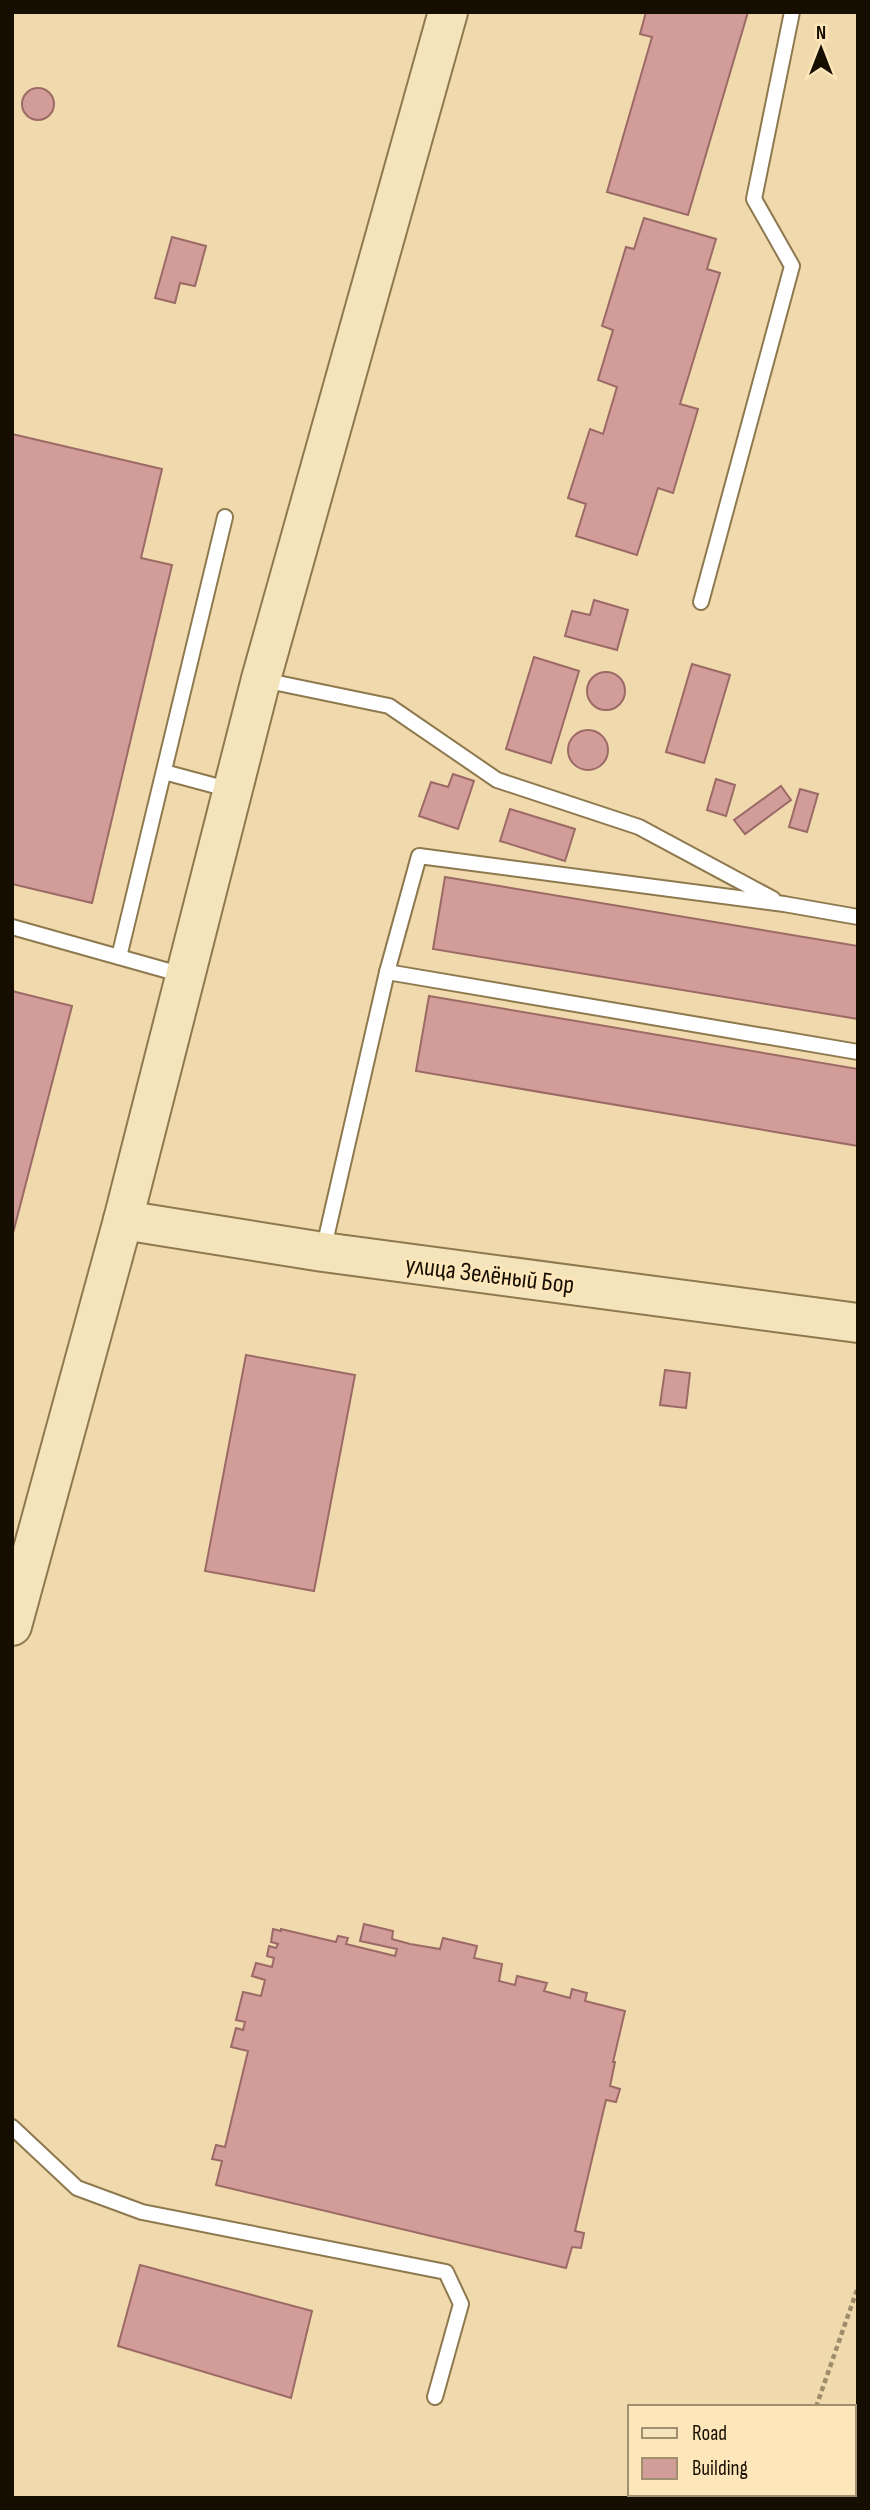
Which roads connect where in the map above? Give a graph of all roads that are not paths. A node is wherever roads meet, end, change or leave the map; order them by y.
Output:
1 (448, 12) edge
2 (792, 12) edge
3 (225, 517) dead end
4 (701, 602) dead end
5 (261, 679) junction
6 (163, 772) junction
7 (232, 790) junction
8 (784, 904) junction
9 (858, 917) edge
10 (12, 928) edge
11 (119, 957) junction
12 (387, 972) junction
13 (184, 975) junction
14 (858, 1052) edge
15 (123, 1220) junction
16 (323, 1252) junction
17 (858, 1323) edge
18 (17, 1586) edge
19 (12, 1626) edge
20 (12, 2127) edge
21 (435, 2397) dead end

1 - 5 street
2 - 4 lane
3 - 6 lane
5 - 7 street
5 - 8 lane
6 - 7 lane
6 - 11 lane
7 - 13 street
8 - 9 lane
8 - 12 lane
10 - 11 lane
11 - 13 lane
12 - 14 lane
12 - 16 lane
13 - 15 street
15 - 16 street, улица Зелёный Бор
15 - 18 street
16 - 17 street, улица Зелёный Бор
18 - 19 street
20 - 21 lane

